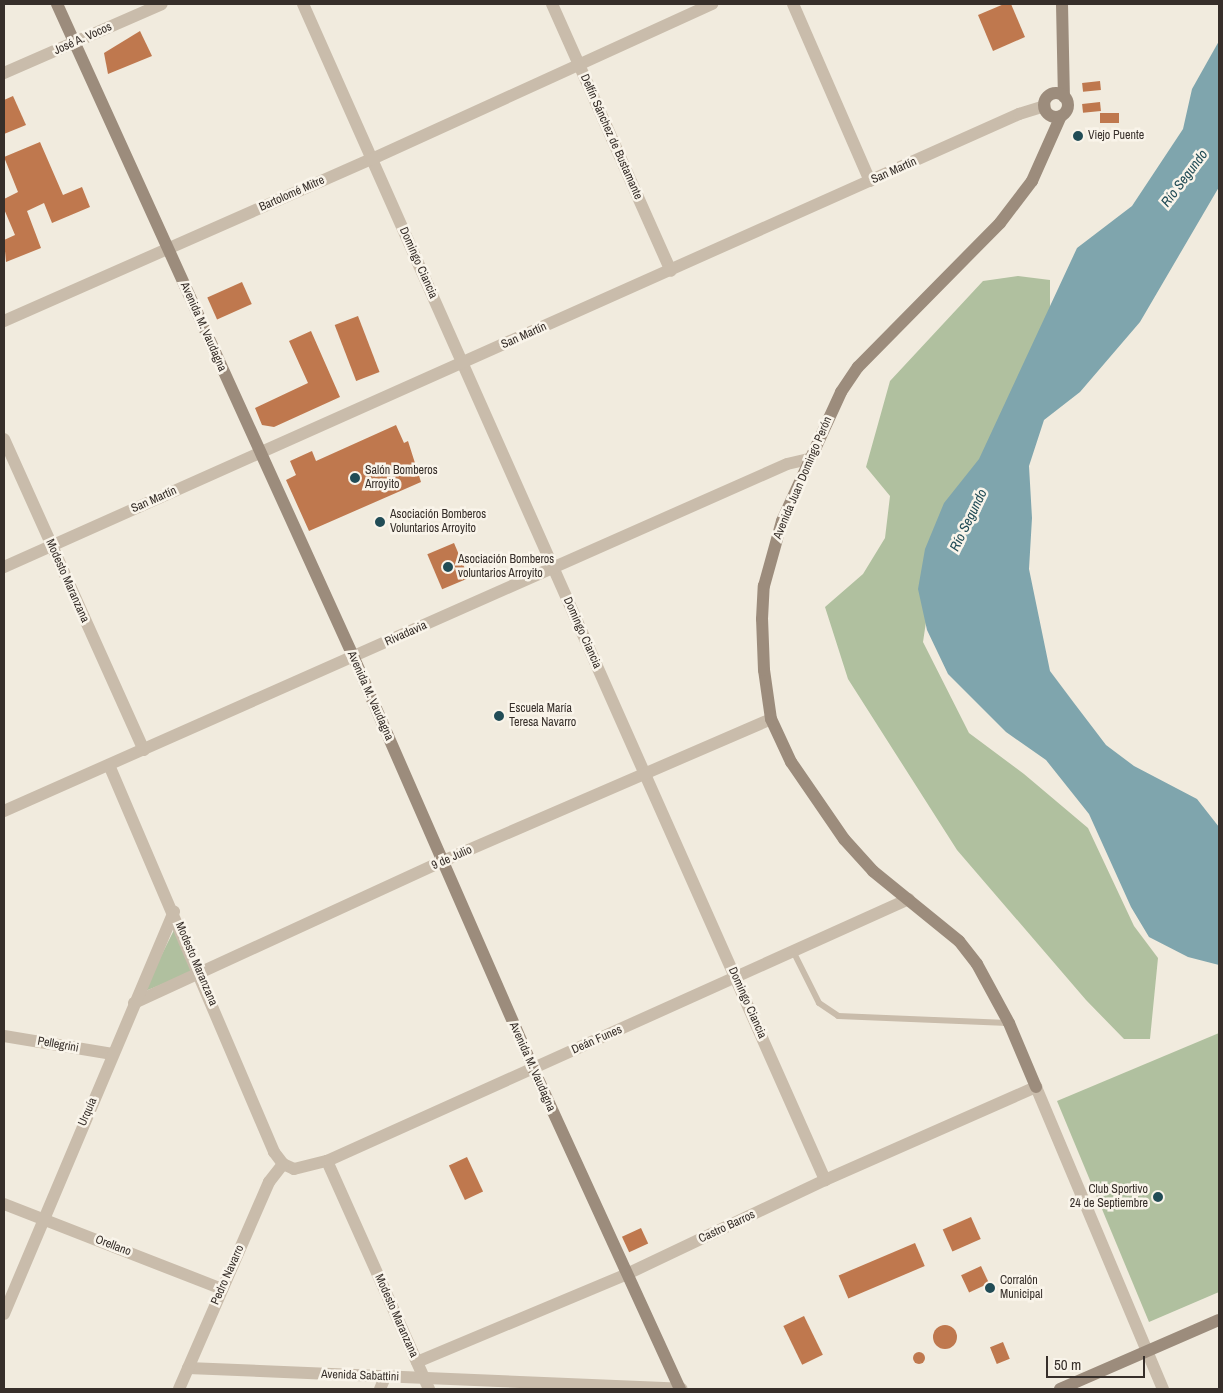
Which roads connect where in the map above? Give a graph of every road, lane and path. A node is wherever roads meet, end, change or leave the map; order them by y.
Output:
1 (57, 4) edge
2 (162, 4) edge
3 (303, 4) edge
4 (552, 4) edge
5 (712, 4) edge
6 (793, 4) edge
7 (1062, 4) edge
8 (74, 43) junction
9 (578, 63) junction
10 (4, 73) edge
11 (1059, 95) junction
12 (1052, 113) junction
13 (372, 159) junction
14 (870, 181) junction
15 (168, 249) junction
16 (671, 271) junction
17 (4, 321) edge
18 (463, 364) junction
19 (4, 439) edge
20 (260, 453) junction
21 (809, 459) junction
22 (52, 546) junction
23 (4, 567) edge
24 (553, 567) junction
25 (354, 658) junction
26 (772, 719) junction
27 (144, 750) junction
28 (109, 765) junction
29 (645, 774) junction
30 (7, 809) edge
31 (4, 824) edge
32 (442, 861) junction
33 (909, 900) junction
34 (174, 911) junction
35 (793, 951) junction
36 (200, 972) junction
37 (736, 977) junction
38 (134, 1003) junction
39 (1009, 1023) junction
40 (4, 1036) edge
41 (113, 1054) junction
42 (533, 1068) junction
43 (1036, 1087) junction
44 (327, 1161) junction
45 (283, 1164) junction
46 (825, 1180) junction
47 (4, 1204) edge
48 (43, 1219) junction
49 (627, 1274) junction
50 (222, 1289) junction
51 (4, 1314) edge
52 (1219, 1320) edge
53 (1146, 1352) junction
54 (417, 1362) junction
55 (188, 1368) junction
56 (383, 1383) edge
57 (426, 1384) edge
58 (179, 1389) edge
59 (680, 1389) edge
60 (1060, 1389) edge
61 (1163, 1389) edge

1 - 8 main road, Avenida M. Vaudagna
2 - 8 street, José A. Vocos
3 - 13 street, Domingo Ciancia
4 - 9 street, Delfín Sánchez de Bustamante
5 - 9 street, Bartolomé Mitre
6 - 14 street
7 - 11 main road
8 - 10 street, José A. Vocos
8 - 15 main road, Avenida M. Vaudagna
9 - 13 street, Bartolomé Mitre
9 - 16 street, Delfín Sánchez de Bustamante
11 - 12 main road
11 - 12 main road
12 - 14 street, San Martín
12 - 21 main road, Avenida Juan Domingo Perón
13 - 15 street, Bartolomé Mitre
13 - 18 street, Domingo Ciancia
14 - 16 street, San Martín
15 - 17 street, Bartolomé Mitre
15 - 20 main road, Avenida M. Vaudagna
16 - 18 street, San Martín
18 - 20 street, San Martín
18 - 24 street, Domingo Ciancia
19 - 22 street, Modesto Maranzana
20 - 22 street, San Martín
20 - 25 main road, Avenida M. Vaudagna
21 - 24 street, Rivadavia
21 - 26 main road, Avenida Juan Domingo Perón
22 - 23 street, San Martín
22 - 27 street, Modesto Maranzana
24 - 25 street, Rivadavia
24 - 29 street, Domingo Ciancia
25 - 27 street, Rivadavia
25 - 32 main road, Avenida M. Vaudagna
26 - 29 street, 9 de Julio
26 - 33 main road, Avenida Juan Domingo Perón
27 - 28 street, Rivadavia
28 - 30 street, Rivadavia
28 - 34 street, Modesto Maranzana
29 - 32 street, 9 de Julio
29 - 37 street, Domingo Ciancia
30 - 31 street
32 - 36 street, 9 de Julio
32 - 42 main road, Avenida M. Vaudagna
33 - 35 street, Deán Funes
33 - 39 main road, Avenida Juan Domingo Perón
34 - 36 street, Modesto Maranzana
34 - 38 street, Urquía
35 - 37 street, Deán Funes
35 - 39 lane
36 - 38 street, 9 de Julio
36 - 45 street, Modesto Maranzana
37 - 42 street, Deán Funes
37 - 46 street, Domingo Ciancia
38 - 41 street, Urquía
39 - 43 main road, Avenida Juan Domingo Perón
40 - 41 street, Pellegrini
41 - 48 street, Urquía
42 - 44 street, Deán Funes
42 - 49 main road, Avenida M. Vaudagna
43 - 46 street, Castro Barros
43 - 53 street
44 - 45 street, Deán Funes
44 - 54 street, Modesto Maranzana
45 - 50 street, Pedro Navarro
46 - 49 street, Castro Barros
47 - 48 street, Orellano
48 - 50 street, Orellano
48 - 51 street, Urquía
49 - 54 street, Castro Barros
49 - 59 main road, Avenida M. Vaudagna
50 - 55 street, Pedro Navarro
52 - 53 main road
53 - 60 main road
53 - 61 street
54 - 57 street, Modesto Maranzana
55 - 56 street, Avenida Sabattini
55 - 58 street, Pedro Navarro
56 - 57 street, Avenida Sabattini
57 - 59 street, Avenida Sabattini

